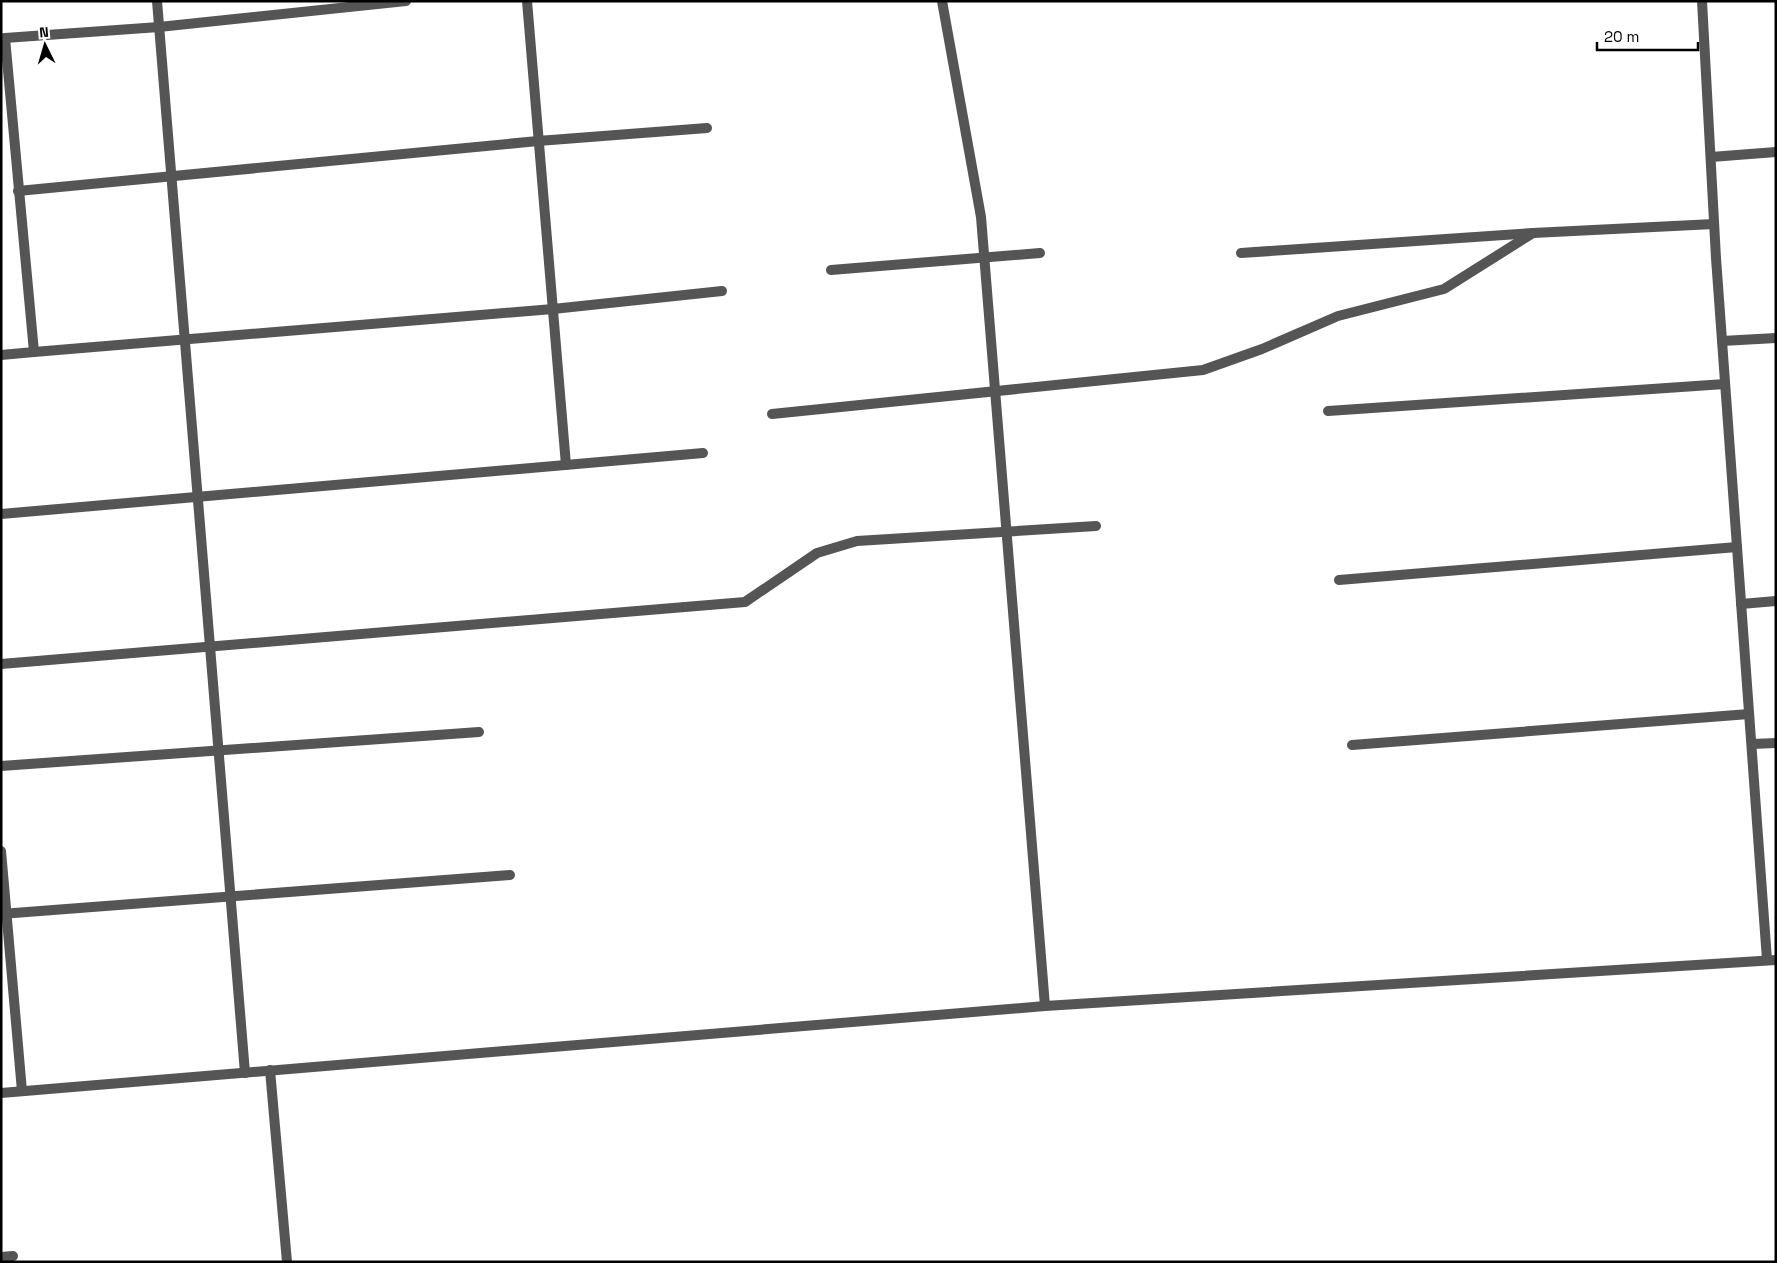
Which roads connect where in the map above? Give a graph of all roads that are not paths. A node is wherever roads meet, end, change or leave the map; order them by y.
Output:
1 (156, 1) edge
2 (406, 1) edge
3 (527, 1) edge
4 (942, 1) edge
5 (1702, 1) edge
6 (159, 27) junction
7 (3, 39) edge
8 (707, 128) dead end
9 (538, 141) junction
10 (1776, 152) edge
11 (1711, 157) junction
12 (171, 175) junction
13 (18, 191) junction
14 (1714, 224) junction
15 (1533, 234) junction
16 (1040, 253) dead end
17 (1242, 253) dead end
18 (984, 258) junction
19 (831, 270) dead end
20 (722, 292) dead end
21 (552, 308) junction
22 (1776, 338) edge
23 (185, 341) junction
24 (1722, 341) junction
25 (34, 352) junction
26 (1, 355) edge
27 (1725, 384) junction
28 (995, 392) junction
29 (1328, 412) dead end
30 (772, 414) dead end
31 (703, 453) dead end
32 (566, 465) junction
33 (197, 497) junction
34 (1, 514) edge
35 (1096, 526) dead end
36 (1006, 531) junction
37 (1737, 547) junction
38 (1339, 580) dead end
39 (1776, 601) edge
40 (1741, 604) junction
41 (210, 646) junction
42 (1, 664) edge
43 (1749, 714) junction
44 (479, 732) dead end
45 (1776, 743) edge
46 (1752, 744) junction
47 (1352, 745) dead end
48 (218, 751) junction
49 (1, 766) edge
50 (1, 851) edge
51 (510, 875) dead end
52 (230, 897) junction
53 (4, 914) edge
54 (1772, 960) edge
55 (1045, 1006) junction
56 (270, 1070) junction
57 (244, 1073) junction
58 (22, 1092) junction
59 (1, 1093) edge
60 (13, 1256) dead end
61 (1, 1257) edge
62 (287, 1262) edge

1 - 6 street
2 - 6 street
3 - 9 street
4 - 18 street
5 - 11 street
6 - 7 street
6 - 12 street
7 - 13 street
8 - 9 street
9 - 12 street
9 - 21 street
10 - 11 street
11 - 14 street
12 - 13 street
12 - 23 street
13 - 25 street
14 - 15 street
14 - 24 street
15 - 17 street
15 - 28 street
16 - 18 street
18 - 19 street
18 - 28 street
20 - 21 street
21 - 23 street
21 - 32 street
22 - 24 street
23 - 25 street
23 - 33 street
24 - 27 street
25 - 26 street
27 - 29 street
27 - 37 street
28 - 30 street
28 - 36 street
31 - 32 street
32 - 33 street
33 - 34 street
33 - 41 street
35 - 36 street
36 - 41 street
36 - 55 street
37 - 38 street
37 - 40 street
39 - 40 street
40 - 43 street
41 - 42 street
41 - 48 street
43 - 46 street
43 - 47 street
44 - 48 street
45 - 46 street
46 - 54 street
48 - 49 street
48 - 52 street
50 - 53 street
51 - 52 street
52 - 53 street
52 - 57 street
53 - 58 street
54 - 55 street
55 - 56 street
56 - 57 street
56 - 62 street
57 - 58 street
58 - 59 street
60 - 61 street

